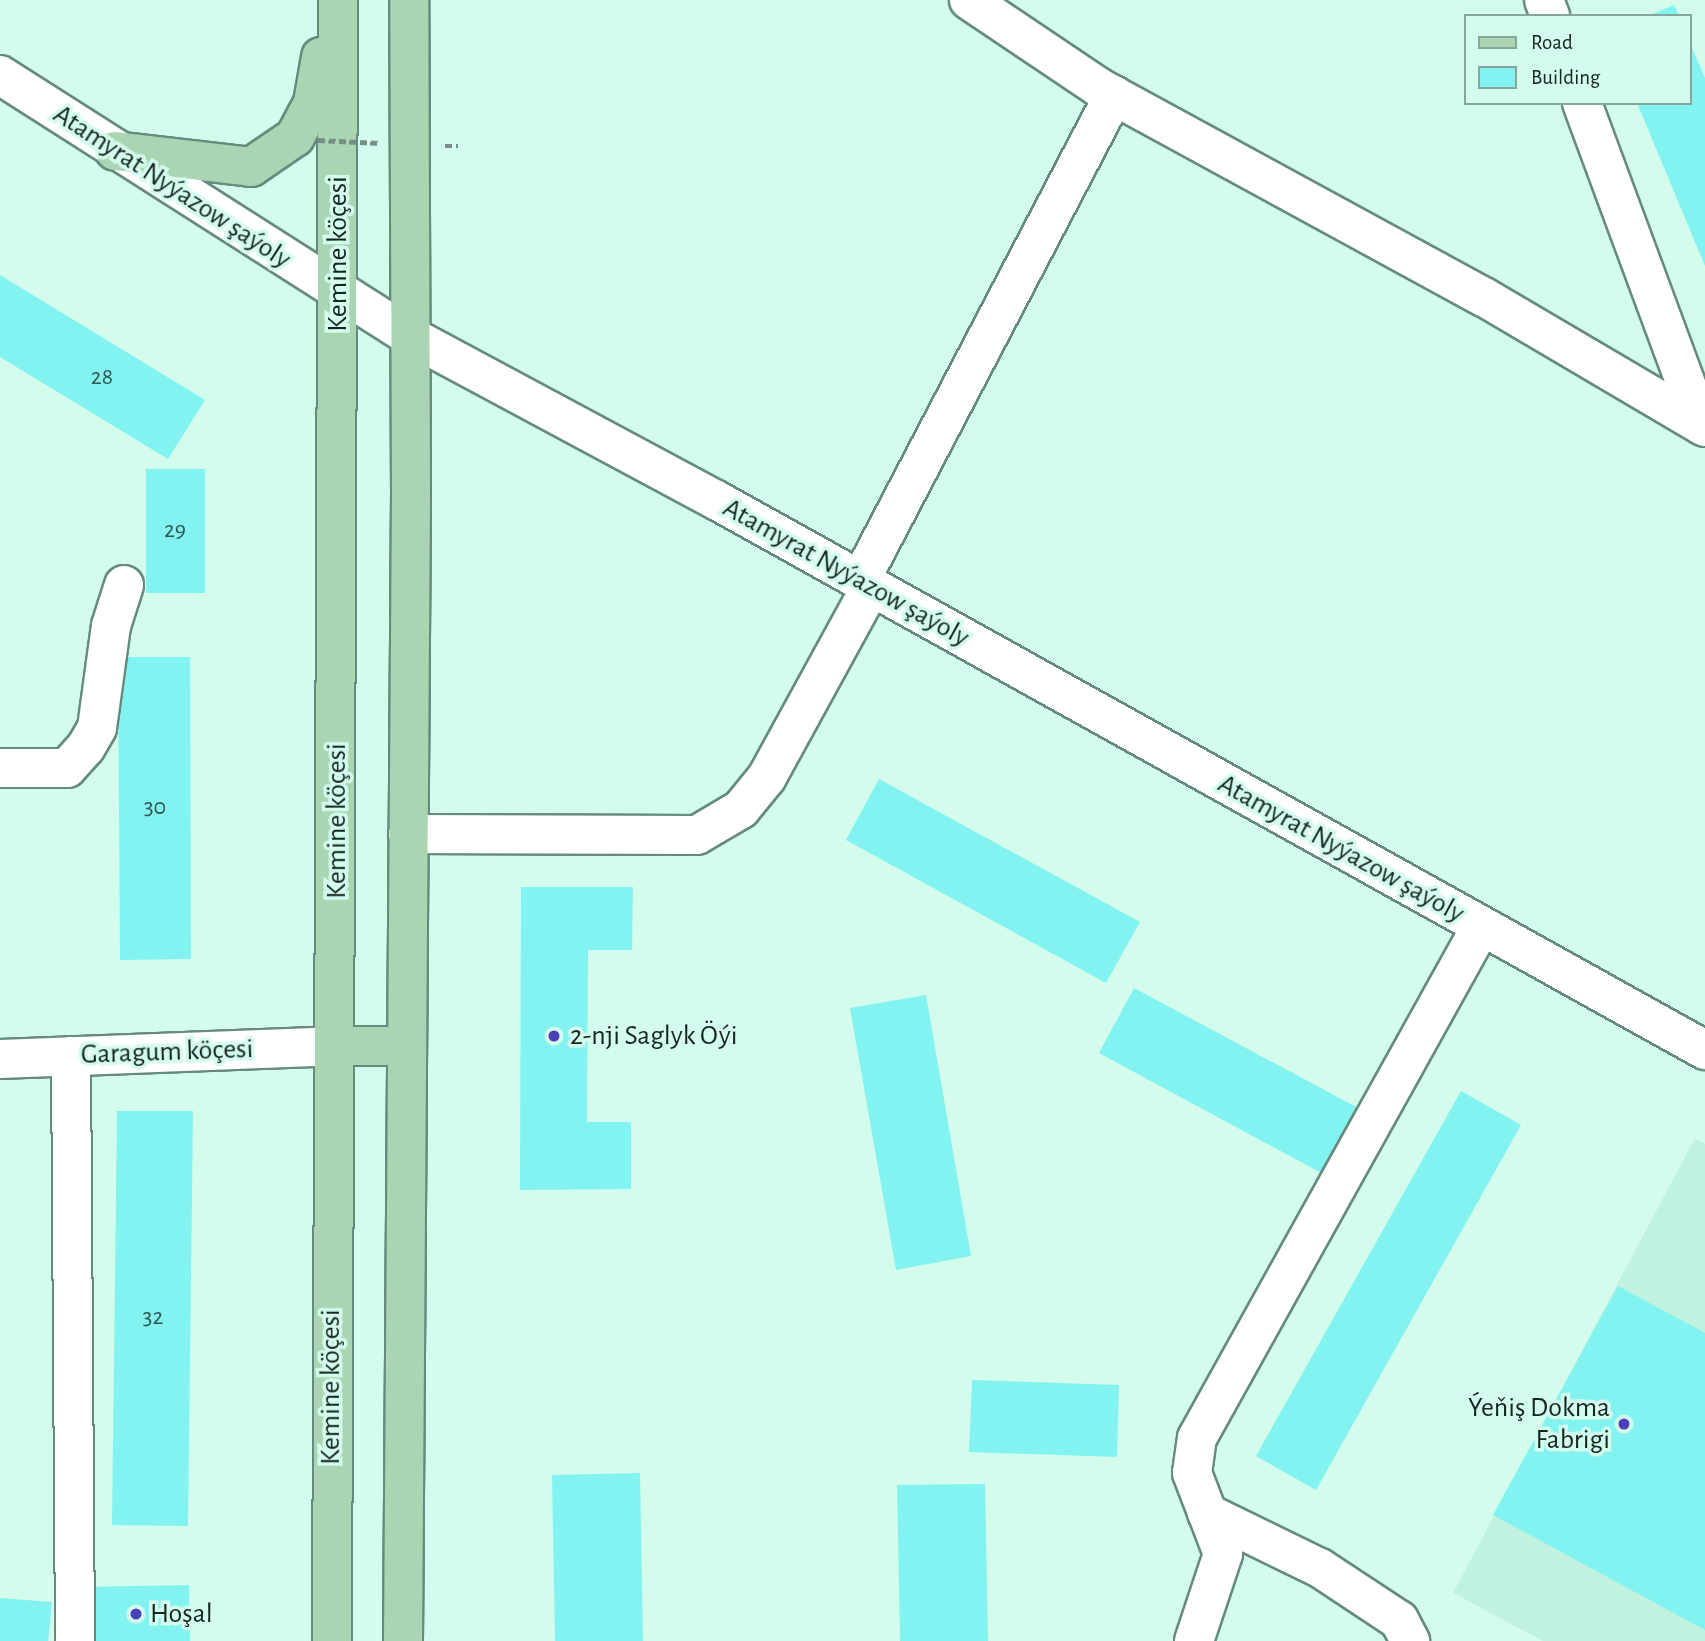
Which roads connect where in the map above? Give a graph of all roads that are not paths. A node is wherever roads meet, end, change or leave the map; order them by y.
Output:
1 (336, 0) edge
2 (409, 0) edge
3 (969, 0) edge
4 (2, 80) edge
5 (1114, 96) junction
6 (1583, 105) edge
7 (115, 151) junction
8 (338, 293) junction
9 (410, 336) junction
10 (1703, 426) edge
11 (865, 584) junction
12 (124, 585) dead end
13 (0, 768) edge
14 (408, 834) junction
15 (1481, 927) junction
16 (407, 1045) junction
17 (334, 1046) junction
18 (1705, 1050) edge
19 (71, 1056) junction
20 (0, 1059) edge
21 (1208, 1513) junction
22 (75, 1641) edge
23 (332, 1641) edge
24 (403, 1641) edge
25 (1194, 1641) edge
26 (1410, 1641) edge

1 - 7 main road
1 - 8 main road, Kemine köçesi
2 - 9 main road
3 - 5 street
4 - 7 street, Atamyrat Nyýazow şaýoly
5 - 10 street
5 - 11 street
6 - 10 street
7 - 8 street, Atamyrat Nyýazow şaýoly
8 - 9 street, Atamyrat Nyýazow şaýoly
8 - 17 main road, Kemine köçesi
9 - 11 street, Atamyrat Nyýazow şaýoly
9 - 14 main road
11 - 14 street
11 - 15 street, Atamyrat Nyýazow şaýoly
12 - 13 street
14 - 16 main road
15 - 18 street, Atamyrat Nyýazow şaýoly
15 - 21 street
16 - 17 main road
16 - 24 main road
17 - 19 street, Garagum köçesi
17 - 23 main road, Kemine köçesi
19 - 20 street, Garagum köçesi
19 - 22 street
21 - 25 street
21 - 26 street

